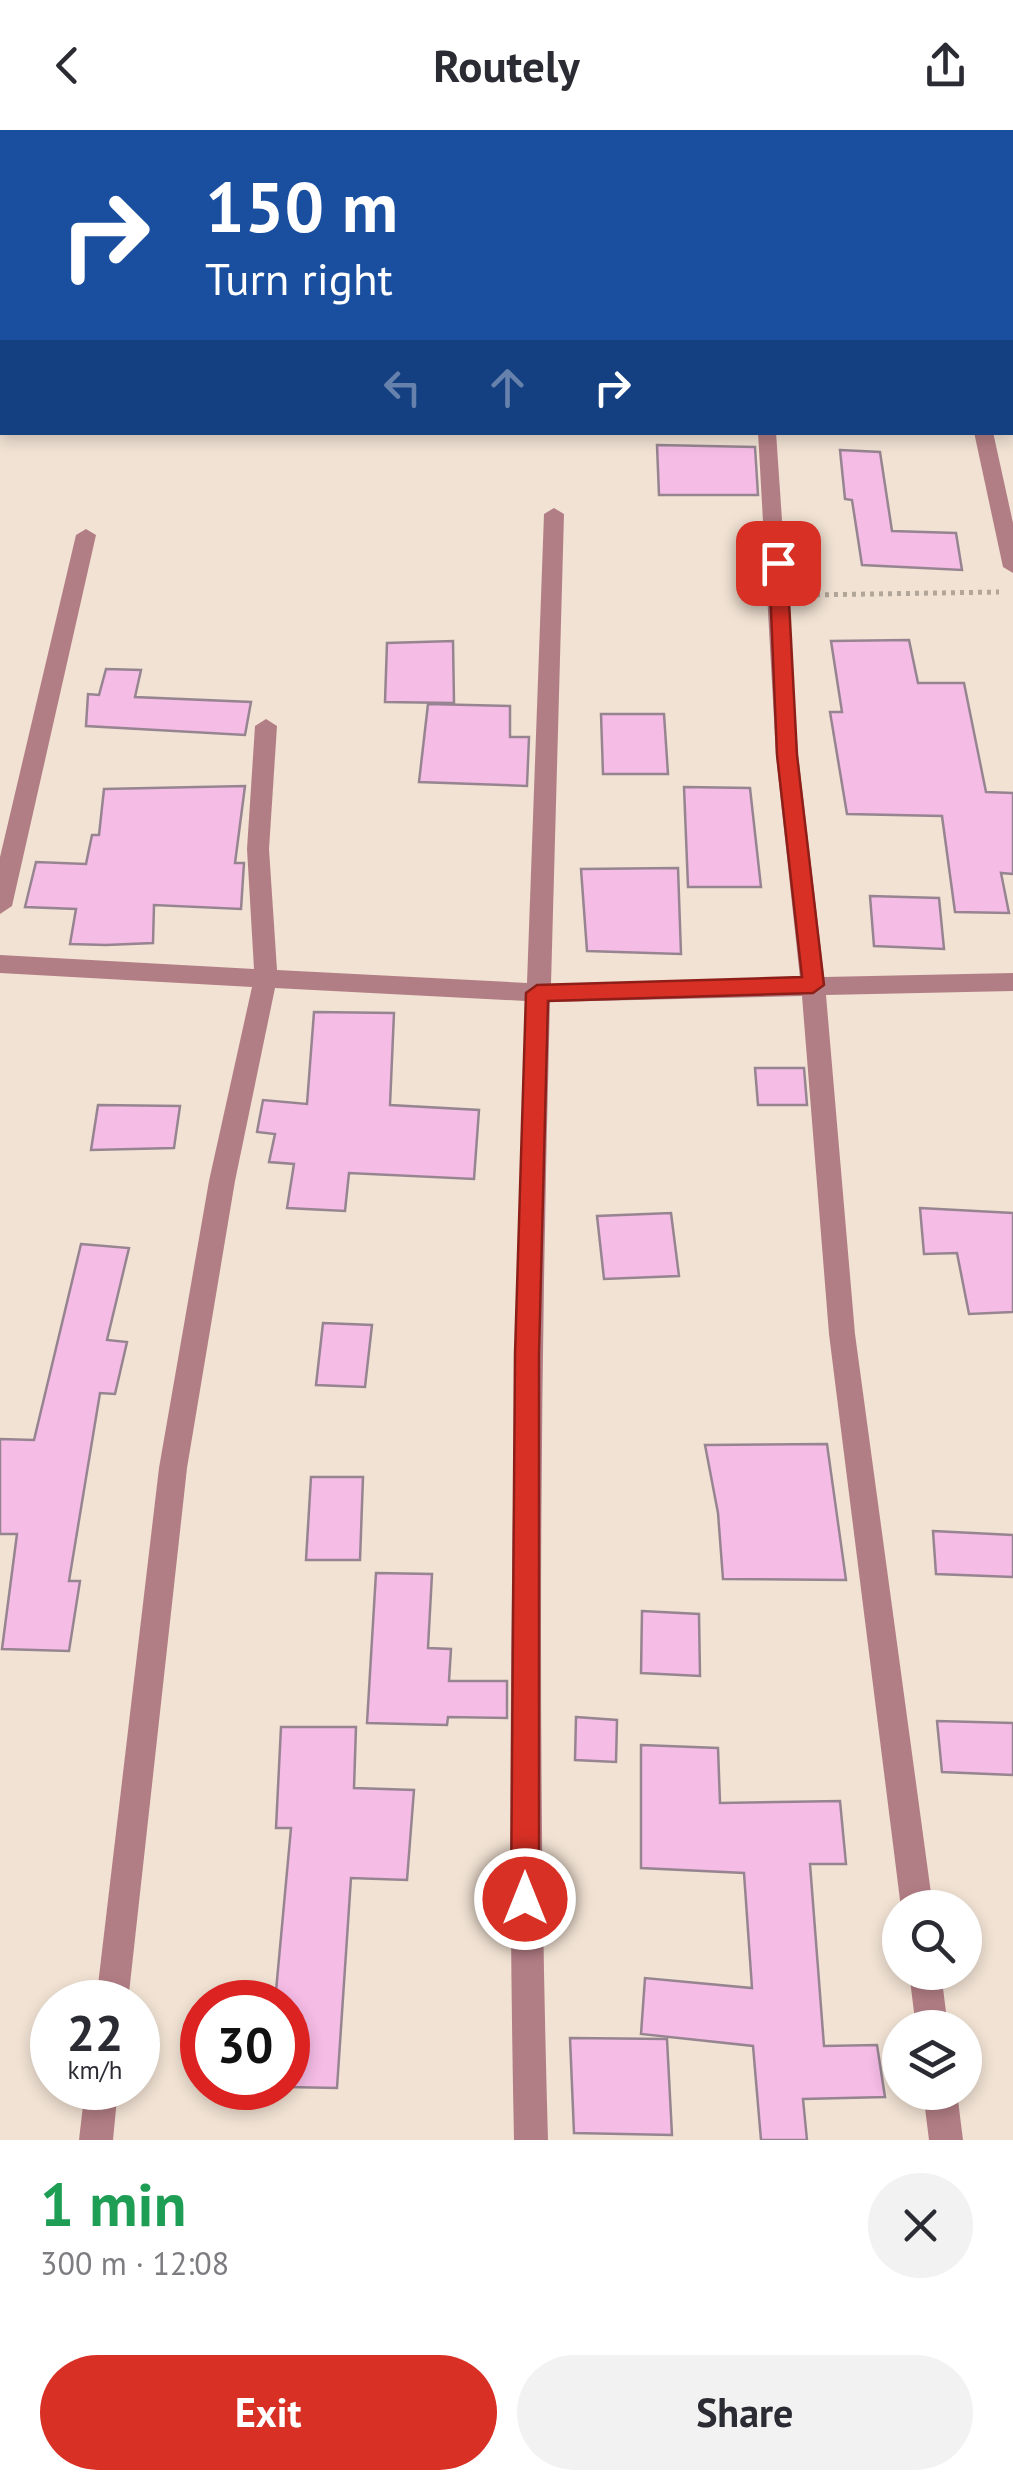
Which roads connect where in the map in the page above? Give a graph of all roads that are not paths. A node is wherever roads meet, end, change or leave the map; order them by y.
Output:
1 (767, 435) edge
2 (984, 435) edge
3 (554, 514) dead end
4 (86, 535) dead end
5 (1013, 567) edge
6 (266, 726) dead end
7 (0, 906) edge
8 (0, 964) edge
9 (266, 976) junction
10 (1013, 982) edge
11 (813, 985) junction
12 (537, 993) junction
13 (914, 1890) edge
14 (115, 1980) edge
15 (99, 2110) edge
16 (942, 2110) edge
17 (96, 2140) edge
18 (531, 2140) edge
19 (946, 2140) edge

1 - 11 street
2 - 5 street
3 - 12 street
4 - 7 street
6 - 9 street
8 - 9 street
9 - 12 street
9 - 14 street
10 - 11 street
11 - 12 street
11 - 13 street
12 - 18 street
15 - 17 street
16 - 19 street

